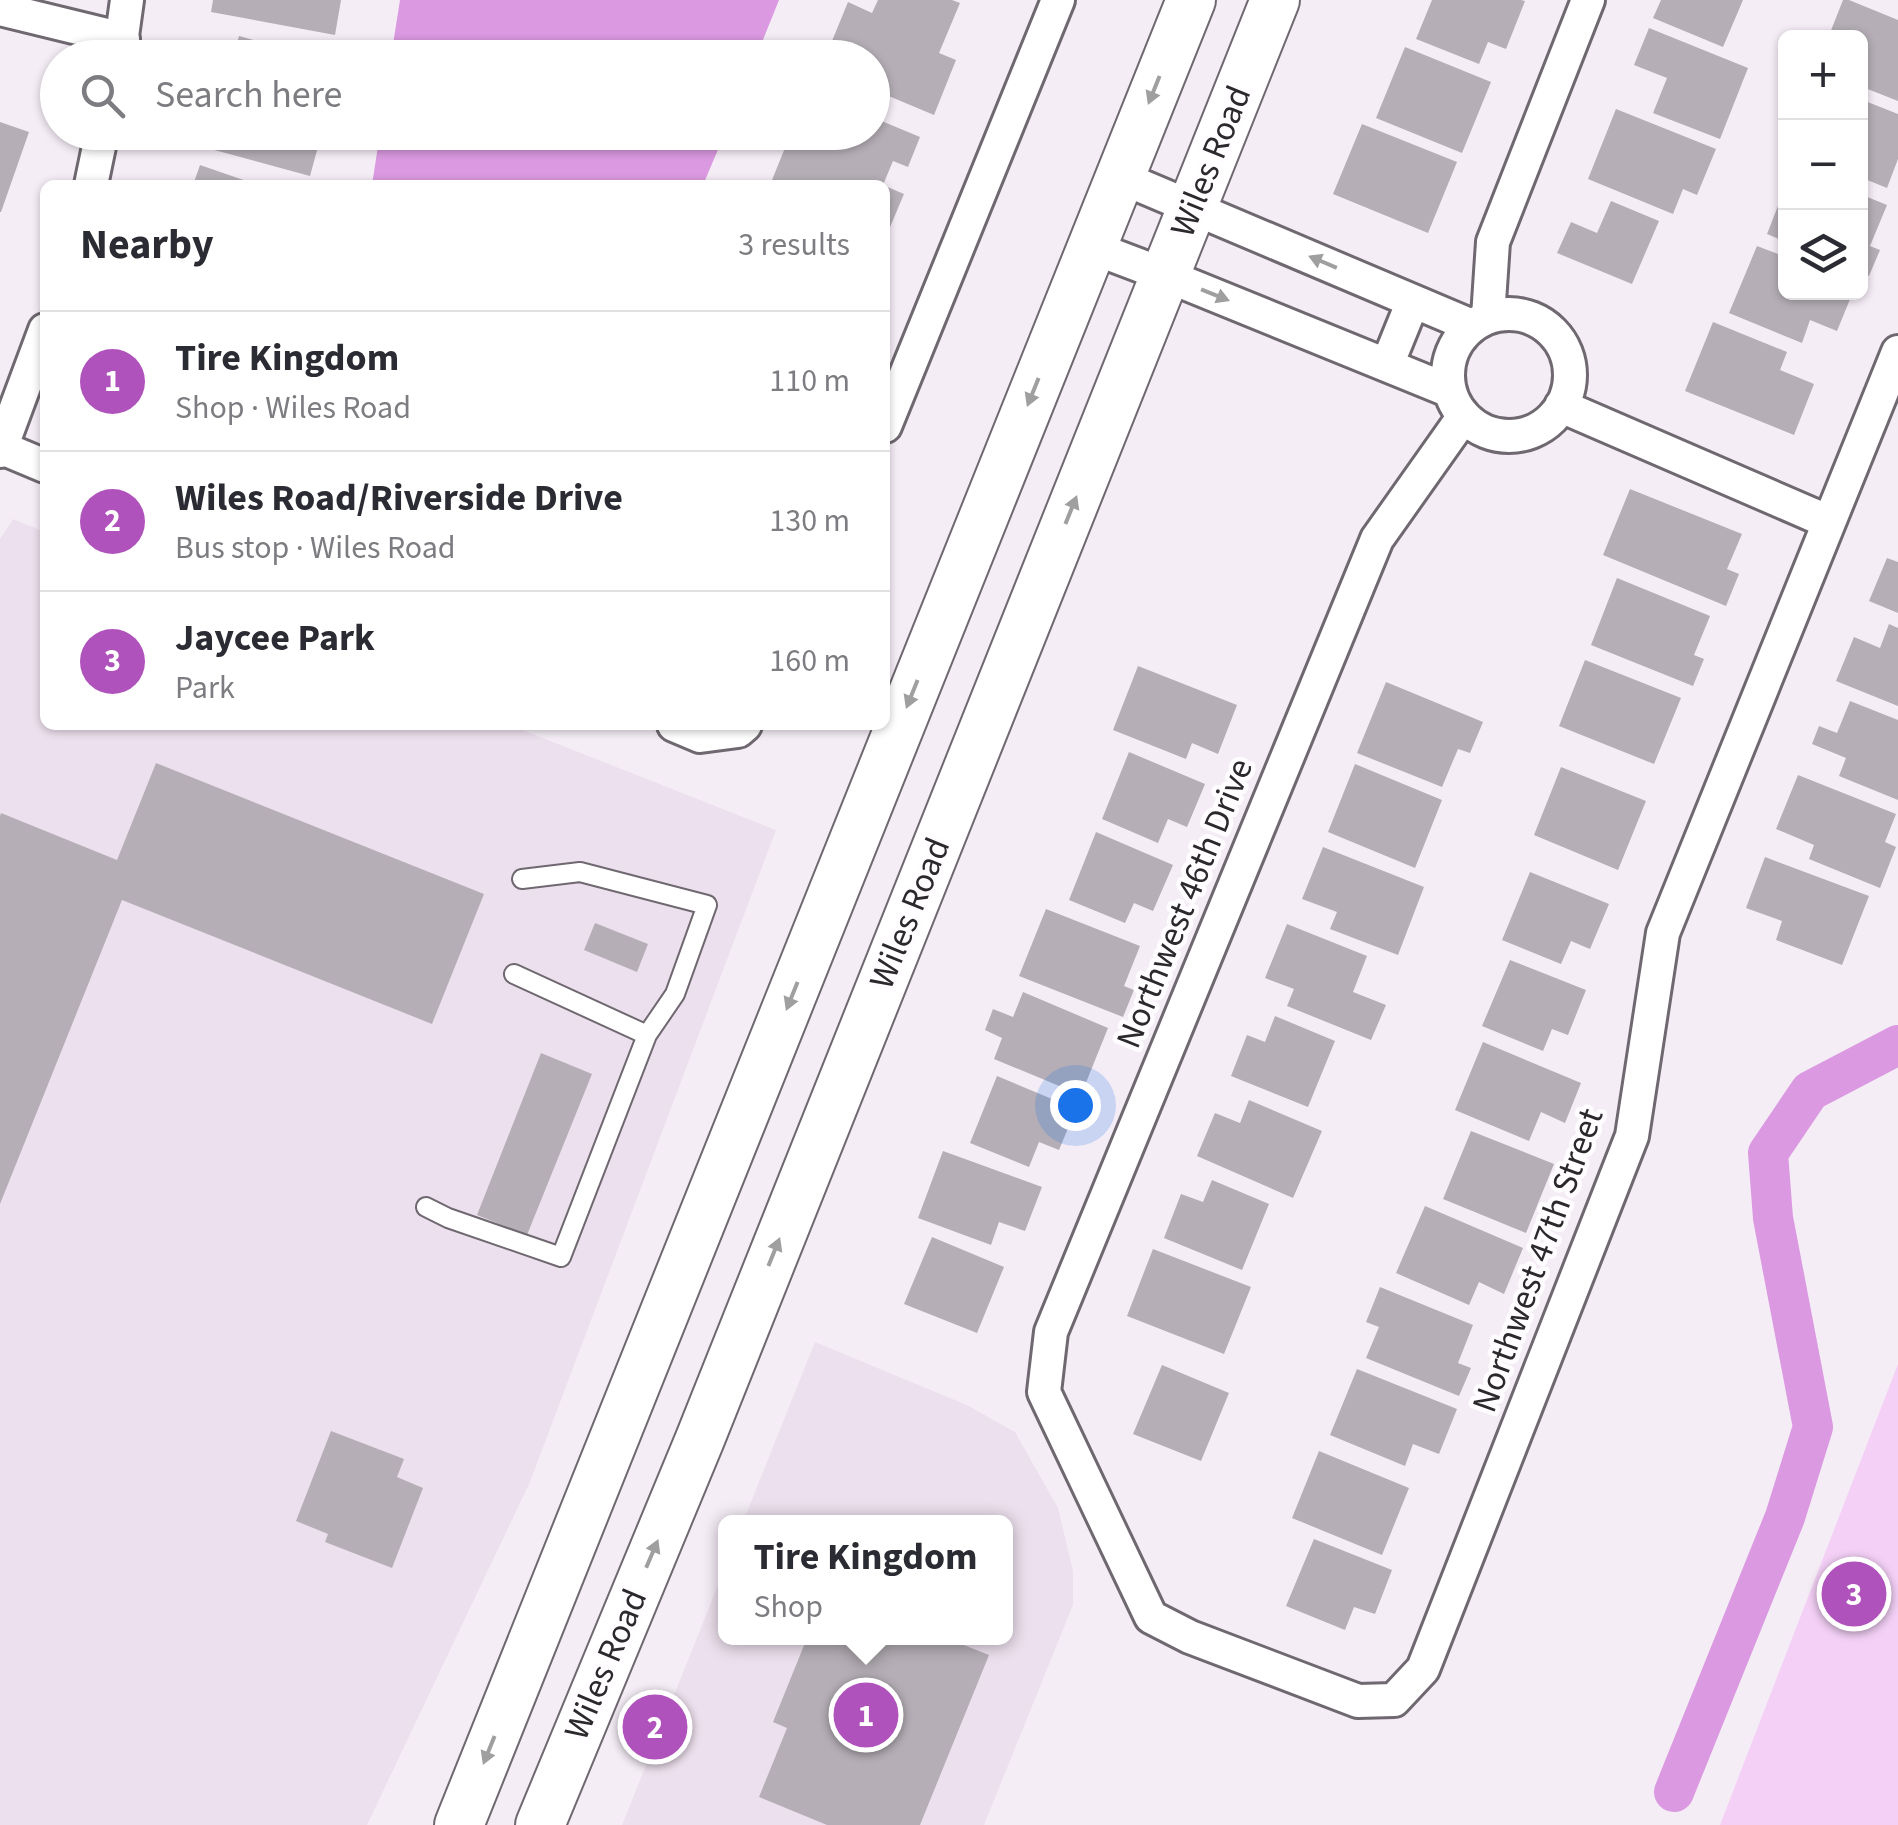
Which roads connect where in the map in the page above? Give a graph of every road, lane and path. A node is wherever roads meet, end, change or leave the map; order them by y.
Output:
1 (127, 0) edge
2 (1058, 0) edge
3 (1191, 0) edge
4 (1275, 0) edge
5 (1588, 0) edge
6 (0, 9) edge
7 (95, 40) edge
8 (121, 40) edge
9 (98, 150) edge
10 (1120, 177) junction
11 (92, 180) edge
12 (1191, 206) junction
13 (1091, 248) junction
14 (1165, 274) junction
15 (1413, 301) junction
16 (1480, 322) junction
17 (40, 344) edge
18 (1898, 352) edge
19 (1387, 365) junction
20 (1457, 403) junction
21 (1561, 406) junction
22 (890, 414) edge
23 (1, 449) edge
24 (40, 464) edge
25 (1829, 522) junction
26 (686, 730) edge
27 (731, 730) edge
28 (522, 880) dead end
29 (514, 974) dead end
30 (647, 1035) junction
31 (426, 1207) dead end
32 (1190, 1637) joint
33 (459, 1825) edge
34 (540, 1825) edge

1 - 8 street
2 - 22 street
3 -> 10 main road
4 - 12 main road, Wiles Road
5 - 16 street
6 - 7 street
9 - 11 street
10 - 12 street
10 - 13 main road
12 - 14 main road, Wiles Road
15 -> 12 street
13 - 14 street
13 -> 33 main road
14 -> 19 street
34 -> 14 main road, Wiles Road
15 - 16 street
15 - 19 street
16 - 20 street
16 - 21 street
17 - 23 street
18 - 25 street, Northwest 47th Street
19 - 20 street
20 - 21 street
20 - 32 street, Northwest 46th Drive
21 - 25 street
23 - 24 street
25 - 32 street, Northwest 47th Street
26 - 27 street
28 - 30 lane
29 - 30 lane
30 - 31 lane

